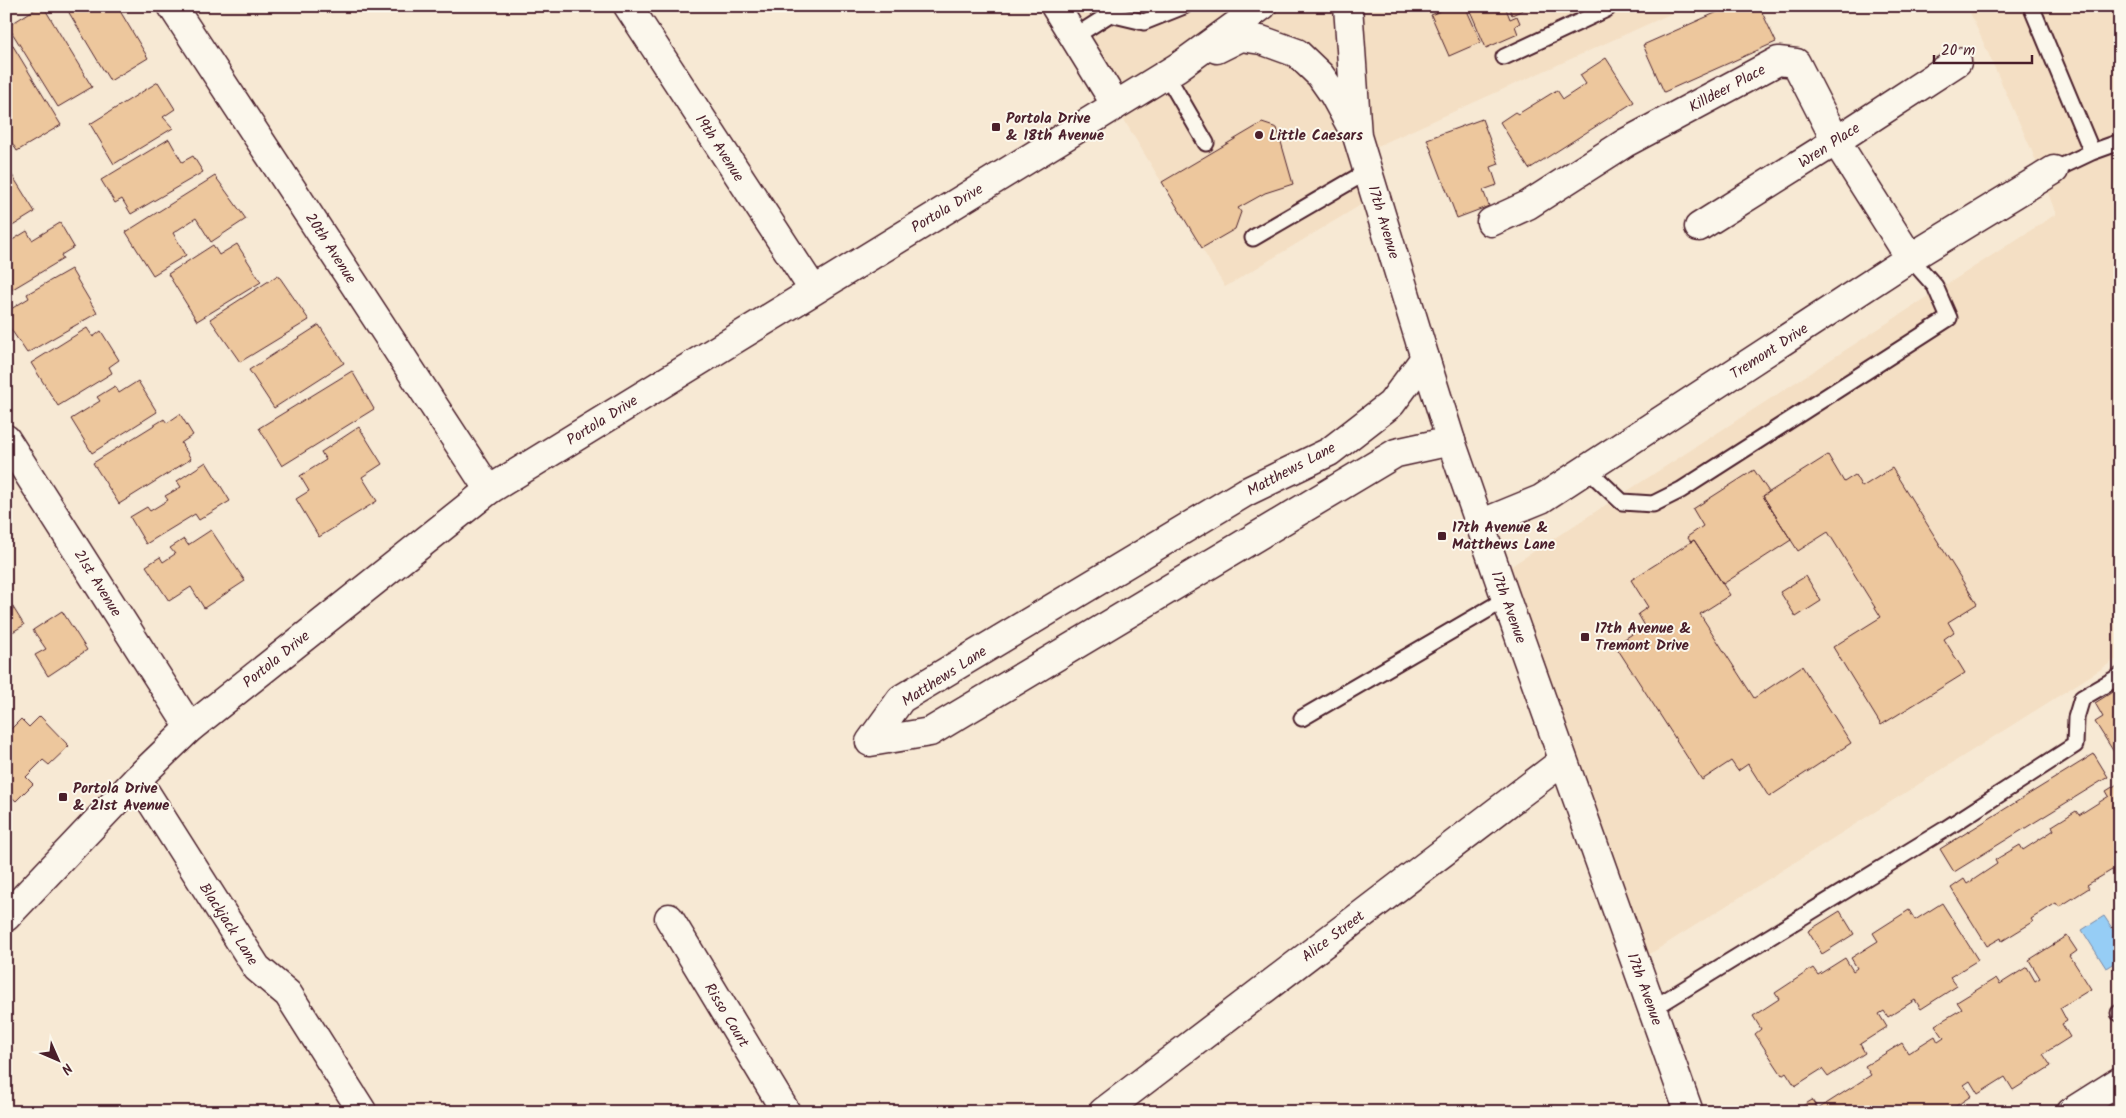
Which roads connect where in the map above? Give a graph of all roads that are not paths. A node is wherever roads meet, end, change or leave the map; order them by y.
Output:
1 (172, 6) edge
2 (628, 6) edge
3 (1055, 6) edge
4 (1184, 6) edge
5 (1262, 6) edge
6 (1348, 6) edge
7 (2031, 6) edge
8 (1608, 7) edge
9 (1074, 37) junction
10 (1504, 57) dead end
11 (1956, 62) dead end
12 (1172, 71) junction
13 (1116, 106) junction
14 (1357, 136) junction
15 (1836, 141) junction
16 (2120, 142) edge
17 (1206, 143) dead end
18 (2092, 152) junction
19 (2054, 170) joint
20 (1368, 171) junction
21 (1491, 222) dead end
22 (1699, 227) dead end
23 (1253, 238) dead end
24 (1910, 258) junction
25 (813, 290) junction
26 (1425, 358) junction
27 (6, 439) edge
28 (1451, 440) junction
29 (1587, 469) junction
30 (489, 490) junction
31 (1480, 524) junction
32 (1506, 599) junction
33 (2120, 676) edge
34 (1302, 718) dead end
35 (190, 728) junction
36 (1563, 761) junction
37 (137, 779) junction
38 (6, 917) edge
39 (669, 918) dead end
40 (1652, 1008) junction
41 (2120, 1081) edge
42 (362, 1111) edge
43 (786, 1112) edge
44 (1103, 1112) edge
45 (1689, 1112) edge
46 (2071, 1112) edge

1 - 30 street, 20th Avenue
2 - 25 street, 19th Avenue
3 - 9 street
4 - 9 lane
5 - 12 street, Portola Drive
6 - 14 street, 17th Avenue
7 - 18 lane
8 - 10 lane
9 - 13 street
11 - 15 street, Wren Place
12 - 13 street, Portola Drive
12 - 14 street
12 - 17 lane
13 - 25 street, Portola Drive
14 - 20 street, 17th Avenue
15 - 21 street, Killdeer Place
15 - 22 street, Wren Place
15 - 24 street, Killdeer Place
16 - 18 lane
18 - 19 lane
19 - 24 street, Tremont Drive
20 - 23 lane
20 - 26 street, 17th Avenue
24 - 29 street, Tremont Drive
24 - 29 lane
25 - 30 street, Portola Drive
26 - 28 street, 17th Avenue
26 - 28 street, Matthews Lane
27 - 35 street, 21st Avenue
28 - 31 street, 17th Avenue
29 - 31 street, Tremont Drive
30 - 35 street, Portola Drive
31 - 32 street, 17th Avenue
32 - 34 lane
32 - 36 street, 17th Avenue
33 - 40 lane
35 - 37 street, Portola Drive
36 - 40 street, 17th Avenue
36 - 44 street, Alice Street
37 - 38 street, Portola Drive
37 - 42 street, Blackjack Lane
39 - 43 street, Risso Court
40 - 45 street, 17th Avenue
41 - 46 street

